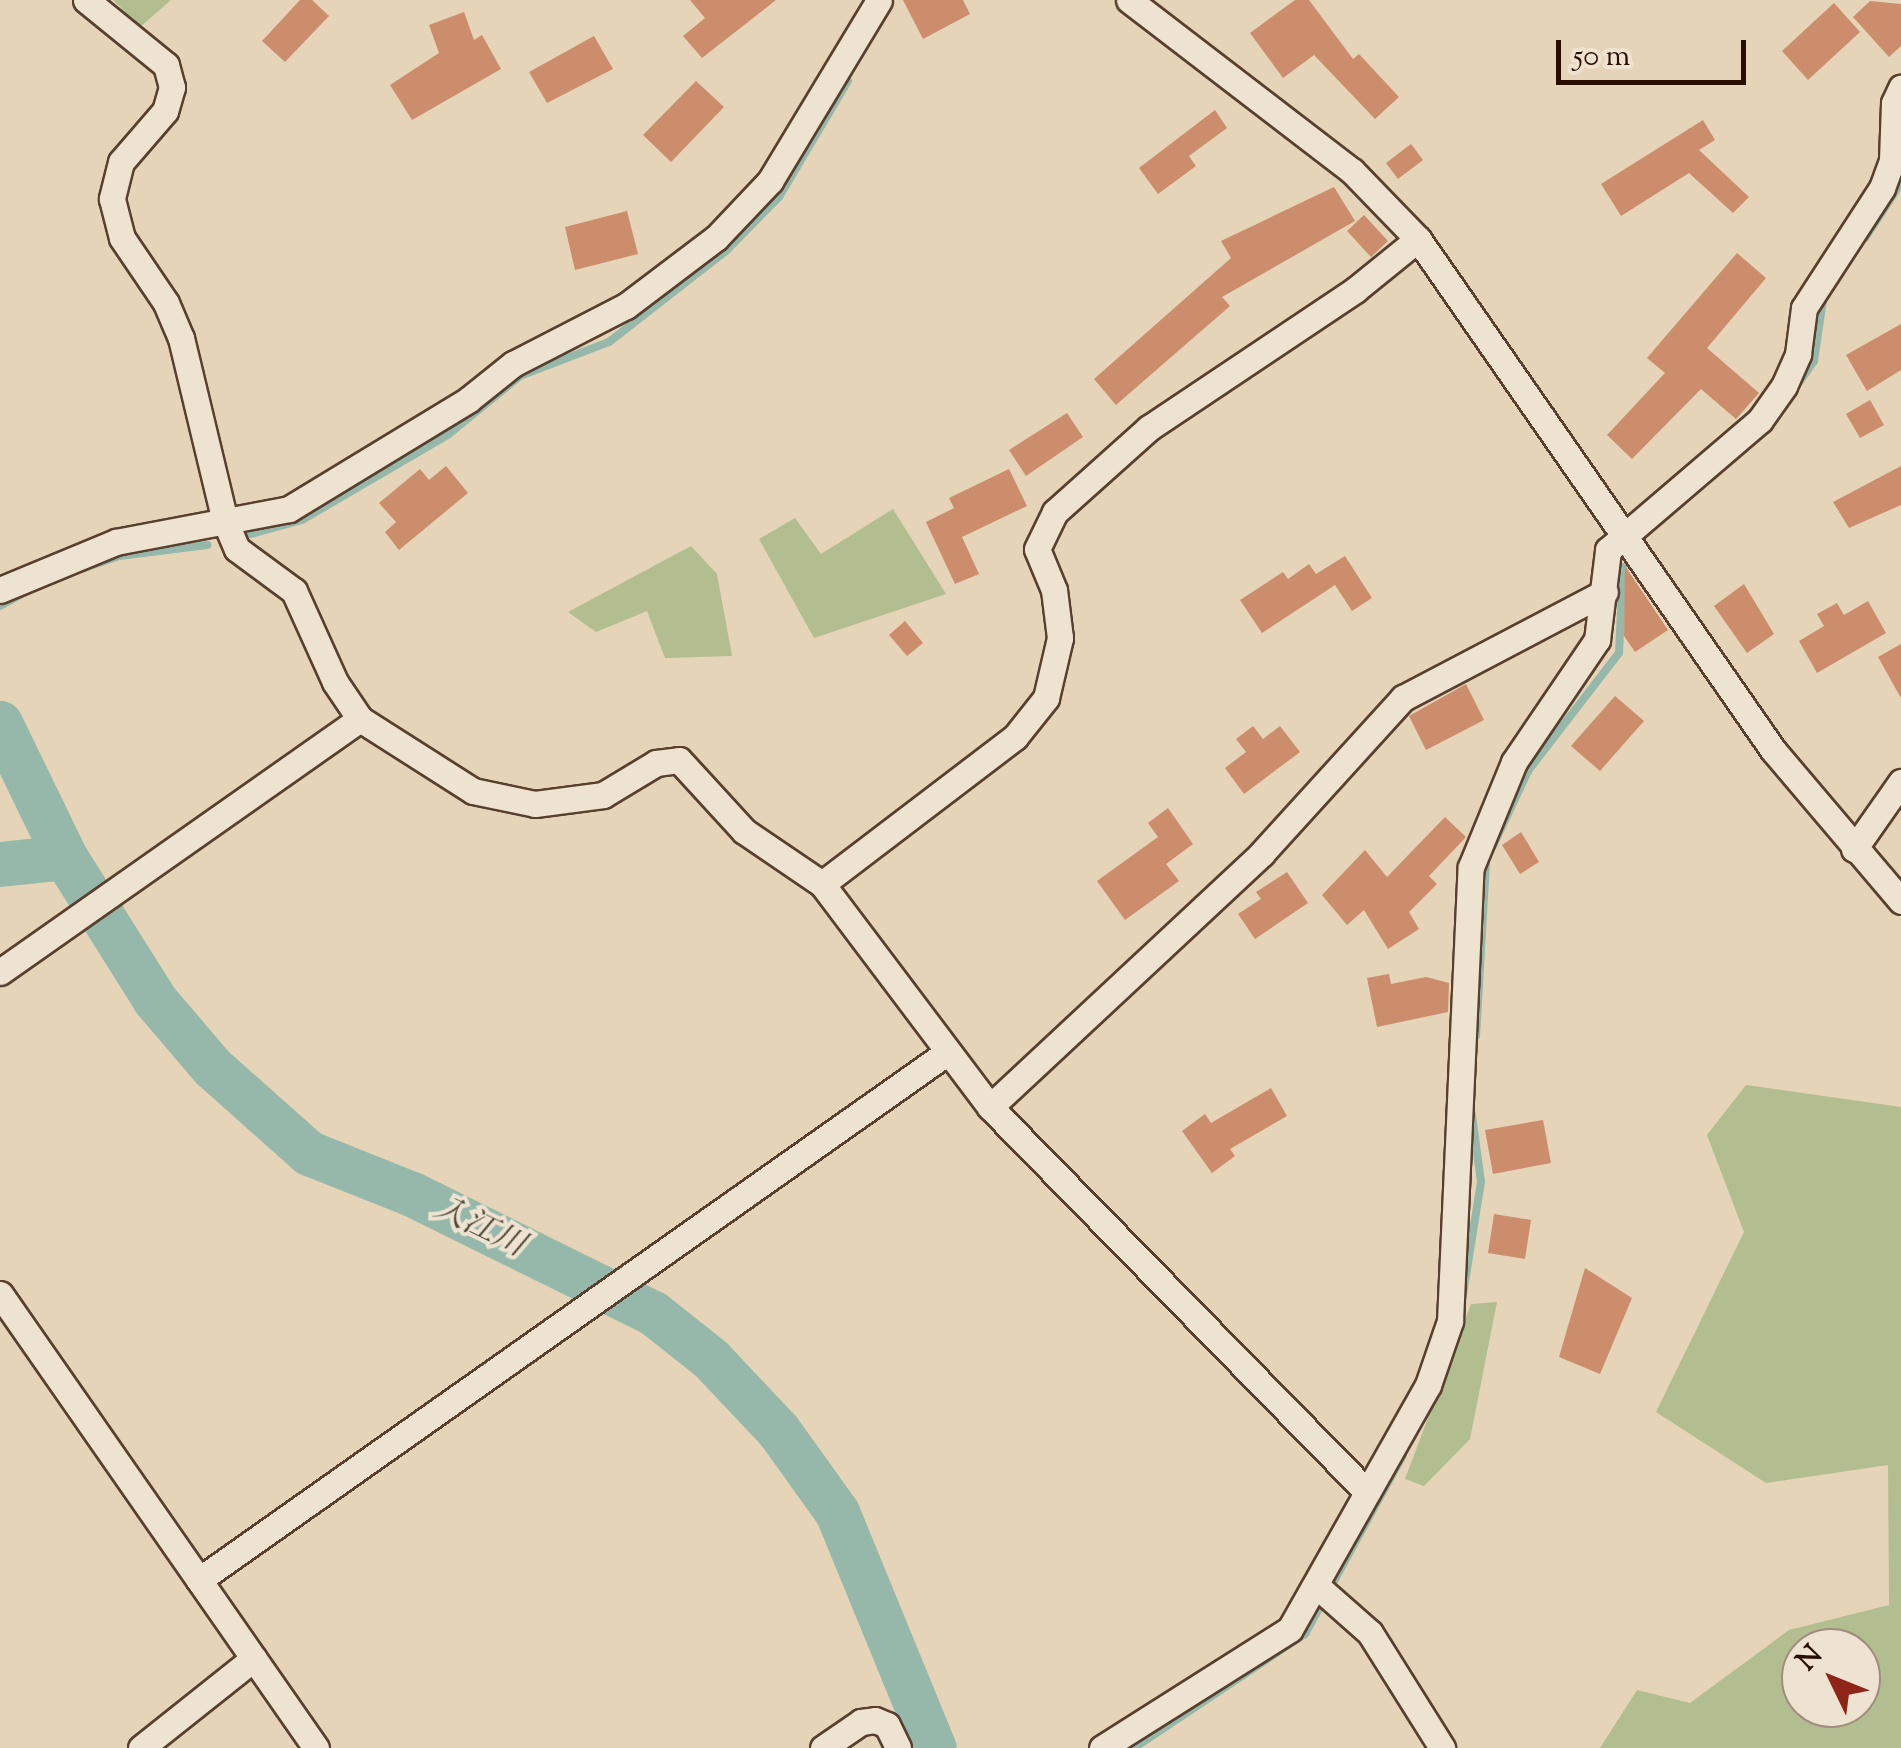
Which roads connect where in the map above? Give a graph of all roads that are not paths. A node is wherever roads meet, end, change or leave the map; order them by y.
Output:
1 (86, 0) edge
2 (879, 0) edge
3 (1128, 0) edge
4 (1901, 88) edge
5 (1418, 239) junction
6 (225, 521) junction
7 (1622, 533) junction
8 (0, 590) edge
9 (1604, 592) junction
10 (360, 719) junction
11 (1901, 782) edge
12 (1854, 850) junction
13 (822, 884) junction
14 (1901, 901) edge
15 (0, 972) edge
16 (944, 1054) junction
17 (990, 1107) junction
18 (0, 1294) edge
19 (1367, 1492) junction
20 (199, 1580) junction
21 (1318, 1587) junction
22 (254, 1658) junction
23 (142, 1748) edge
24 (316, 1748) edge
25 (823, 1748) edge
26 (898, 1748) edge
27 (1102, 1748) edge
28 (1442, 1748) edge

1 - 6 street
2 - 6 street
3 - 5 street
4 - 7 street
5 - 7 street
5 - 13 street
6 - 8 street
6 - 10 street
7 - 9 street
7 - 12 street
9 - 17 street
9 - 19 street
10 - 13 street
10 - 15 street
11 - 12 street
12 - 14 street
13 - 16 street
16 - 17 street
16 - 20 street
17 - 19 street
18 - 20 street
19 - 21 street
20 - 22 street
21 - 27 street
21 - 28 street
22 - 23 street
22 - 24 street
25 - 26 street

